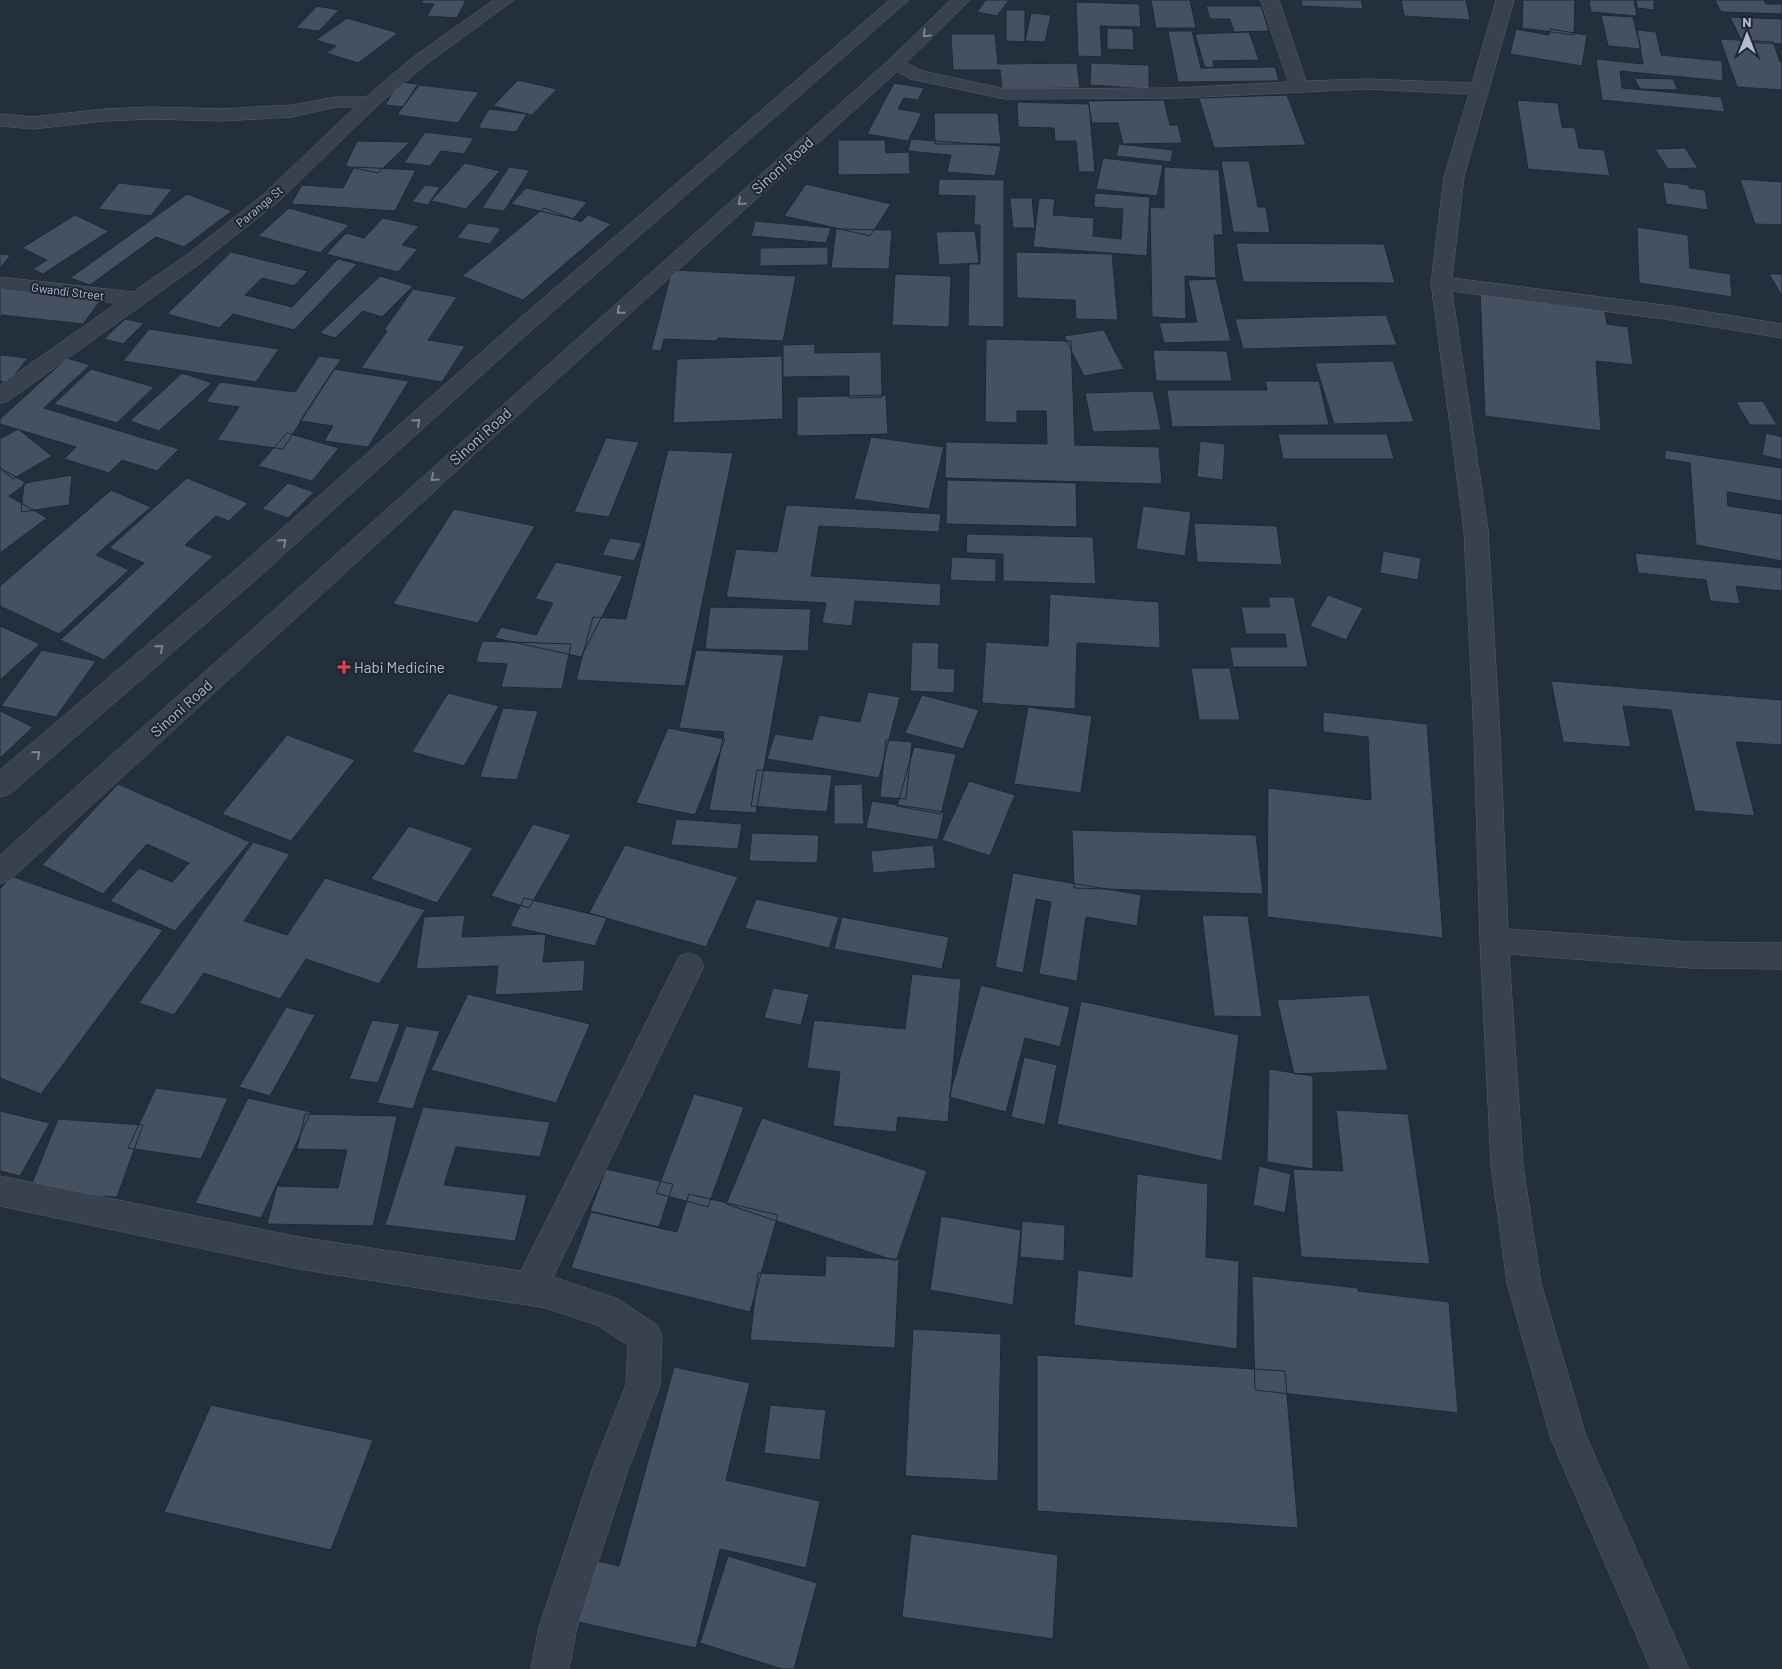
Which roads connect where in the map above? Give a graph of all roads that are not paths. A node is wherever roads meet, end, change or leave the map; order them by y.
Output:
1 (505, 0) edge
2 (900, 0) edge
3 (961, 0) edge
4 (1270, 0) edge
5 (1505, 0) edge
6 (896, 63) junction
7 (1298, 86) junction
8 (1479, 89) junction
9 (371, 102) junction
10 (0, 120) edge
11 (0, 283) edge
12 (1441, 283) junction
13 (135, 299) junction
14 (1782, 331) edge
15 (0, 396) edge
16 (0, 786) edge
17 (0, 872) edge
18 (1494, 940) junction
19 (1782, 956) edge
20 (689, 966) dead end
21 (0, 1191) edge
22 (530, 1288) junction
23 (550, 1669) edge
24 (1670, 1669) edge

1 - 9 street, Paranga St
16 -> 2 street
3 -> 6 street, Sinoni Road
4 - 7 street
5 - 8 street
6 - 7 street
6 -> 17 street, Sinoni Road
7 - 8 street
8 - 12 street
9 - 10 street
9 - 13 street, Paranga St
11 - 13 street, Gwandi Street
12 - 14 street
12 - 18 street
13 - 15 street, Paranga St
18 - 19 street
18 - 24 street
20 - 22 street
21 - 22 street
22 - 23 street

